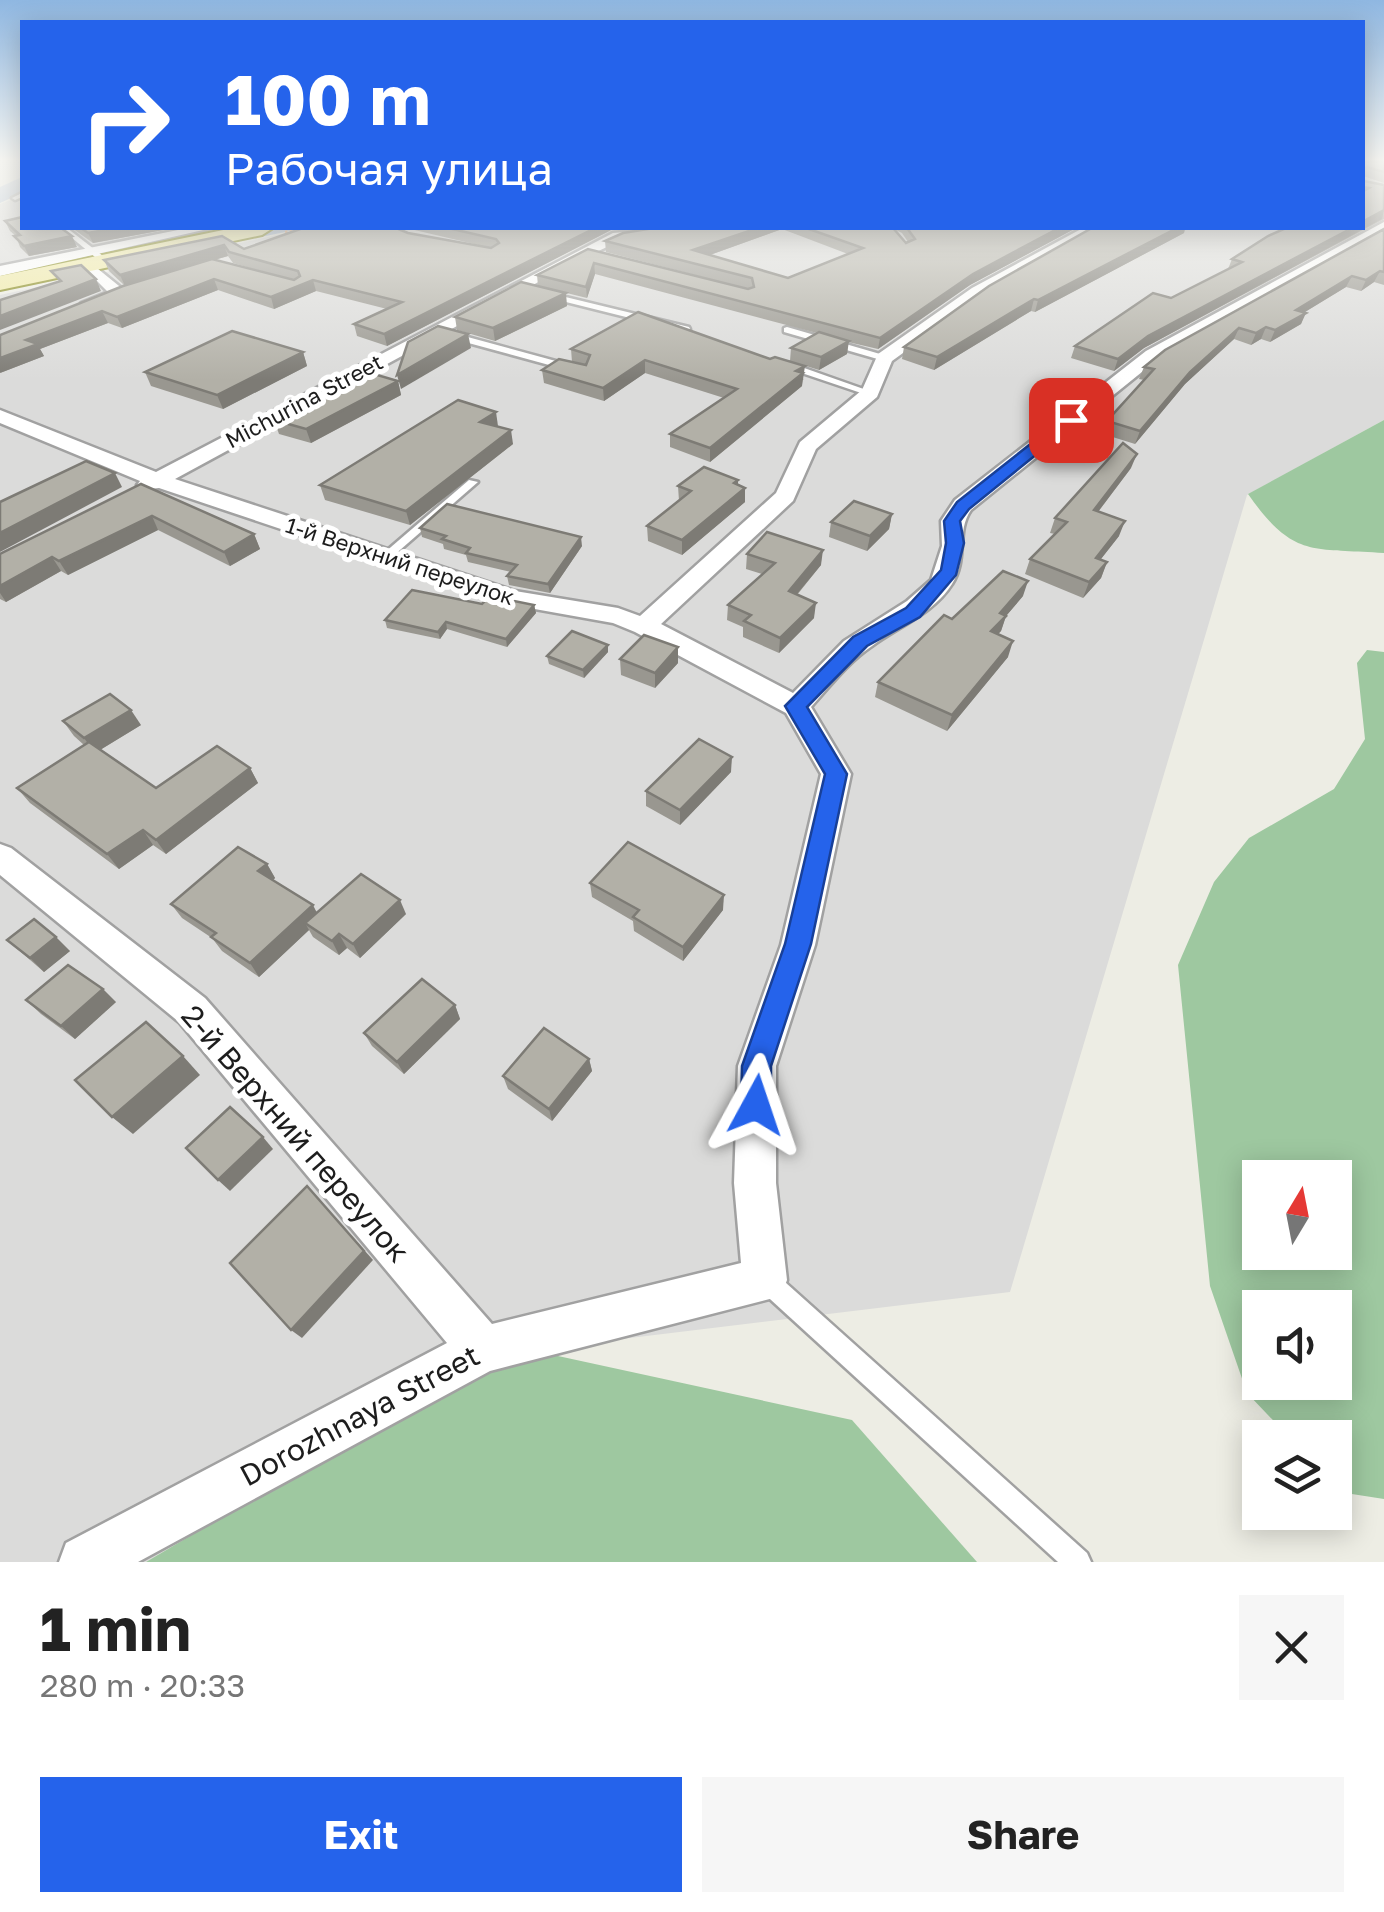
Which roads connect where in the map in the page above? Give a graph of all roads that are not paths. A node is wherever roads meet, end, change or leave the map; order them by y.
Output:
1 (69, 234) edge
2 (184, 234) edge
3 (229, 234) edge
4 (631, 234) edge
5 (1081, 234) edge
6 (1370, 234) edge
7 (96, 258) junction
8 (0, 271) edge
9 (0, 283) edge
10 (517, 287) junction
11 (136, 288) edge
12 (118, 293) junction
13 (68, 313) edge
14 (686, 329) edge
15 (787, 330) edge
16 (434, 332) junction
17 (884, 358) junction
18 (769, 359) edge
19 (584, 372) edge
20 (870, 393) junction
21 (0, 416) edge
22 (157, 480) junction
23 (473, 482) dead end
24 (122, 499) edge
25 (388, 555) junction
26 (644, 626) junction
27 (796, 706) junction
28 (0, 858) edge
29 (765, 1280) junction
30 (483, 1349) junction
31 (86, 1562) edge
32 (1078, 1562) edge

1 - 7 lane
2 - 7 street
3 - 7 main road
4 - 10 street, Michurina Street
5 - 17 street
6 - 27 street
7 - 8 street
7 - 9 main road
7 - 12 street
10 - 14 lane
10 - 16 street, Michurina Street
11 - 12 lane
12 - 13 street
15 - 17 lane
16 - 19 lane
16 - 22 street, Michurina Street
17 - 20 street
18 - 20 lane
20 - 26 street
21 - 22 street, 1-й Верхний переулок
22 - 24 street, Michurina Street
22 - 25 street, 1-й Верхний переулок
23 - 25 lane
25 - 26 street, 1-й Верхний переулок
26 - 27 street, 1-й Верхний переулок
27 - 29 street
28 - 30 street, 2-й Верхний переулок
29 - 30 street, Dorozhnaya Street
29 - 32 lane
30 - 31 street, Dorozhnaya Street

